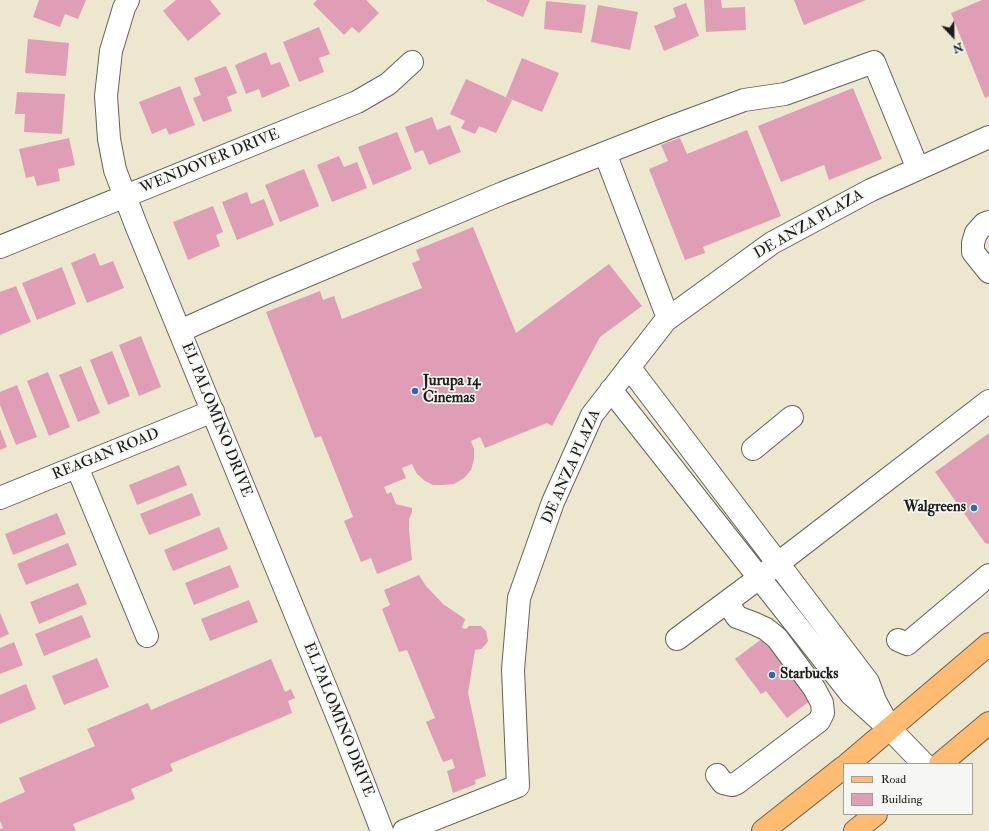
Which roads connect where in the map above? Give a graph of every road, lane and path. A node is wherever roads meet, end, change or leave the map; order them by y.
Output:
1 (128, 0) edge
2 (412, 62) dead end
3 (989, 137) edge
4 (605, 153) junction
5 (918, 168) junction
6 (125, 196) junction
7 (989, 222) edge
8 (0, 247) edge
9 (989, 272) edge
10 (668, 318) junction
11 (180, 331) junction
12 (629, 367) junction
13 (611, 390) junction
14 (989, 401) edge
15 (213, 411) junction
16 (792, 417) dead end
17 (753, 449) dead end
18 (77, 467) junction
19 (0, 498) edge
20 (779, 564) junction
21 (759, 578) junction
22 (984, 579) edge
23 (727, 602) junction
24 (146, 636) dead end
25 (676, 639) dead end
26 (898, 640) dead end
27 (989, 644) edge
28 (989, 723) edge
29 (890, 729) junction
30 (849, 763) edge
31 (923, 763) edge
32 (941, 763) edge
33 (843, 768) edge
34 (716, 775) dead end
35 (875, 815) edge
36 (382, 831) edge
37 (404, 831) edge
38 (763, 831) edge
39 (855, 831) edge

1 - 6 street, EL PALOMINO DRIVE
2 - 6 street, WENDOVER DRIVE
3 - 5 street, DE ANZA PLAZA
4 - 5 street
4 - 10 street
4 - 11 street
5 - 10 street, DE ANZA PLAZA
6 - 8 street, WENDOVER DRIVE
6 - 11 street, EL PALOMINO DRIVE
7 - 9 street
10 - 12 street, DE ANZA PLAZA
11 - 15 street, EL PALOMINO DRIVE
12 - 13 street, DE ANZA PLAZA
12 - 20 street
13 - 21 street
13 - 37 street, DE ANZA PLAZA
14 - 20 street
15 - 18 street, REAGAN ROAD
15 - 36 street, EL PALOMINO DRIVE
16 - 17 street
18 - 19 street, REAGAN ROAD
18 - 24 street
20 - 21 street
20 - 29 street
21 - 23 street
21 - 29 street
22 - 26 street
23 - 25 street
23 - 34 street
27 - 29 main road
28 - 32 main road
29 - 30 main road
29 - 31 street
33 - 38 main road
35 - 39 main road

